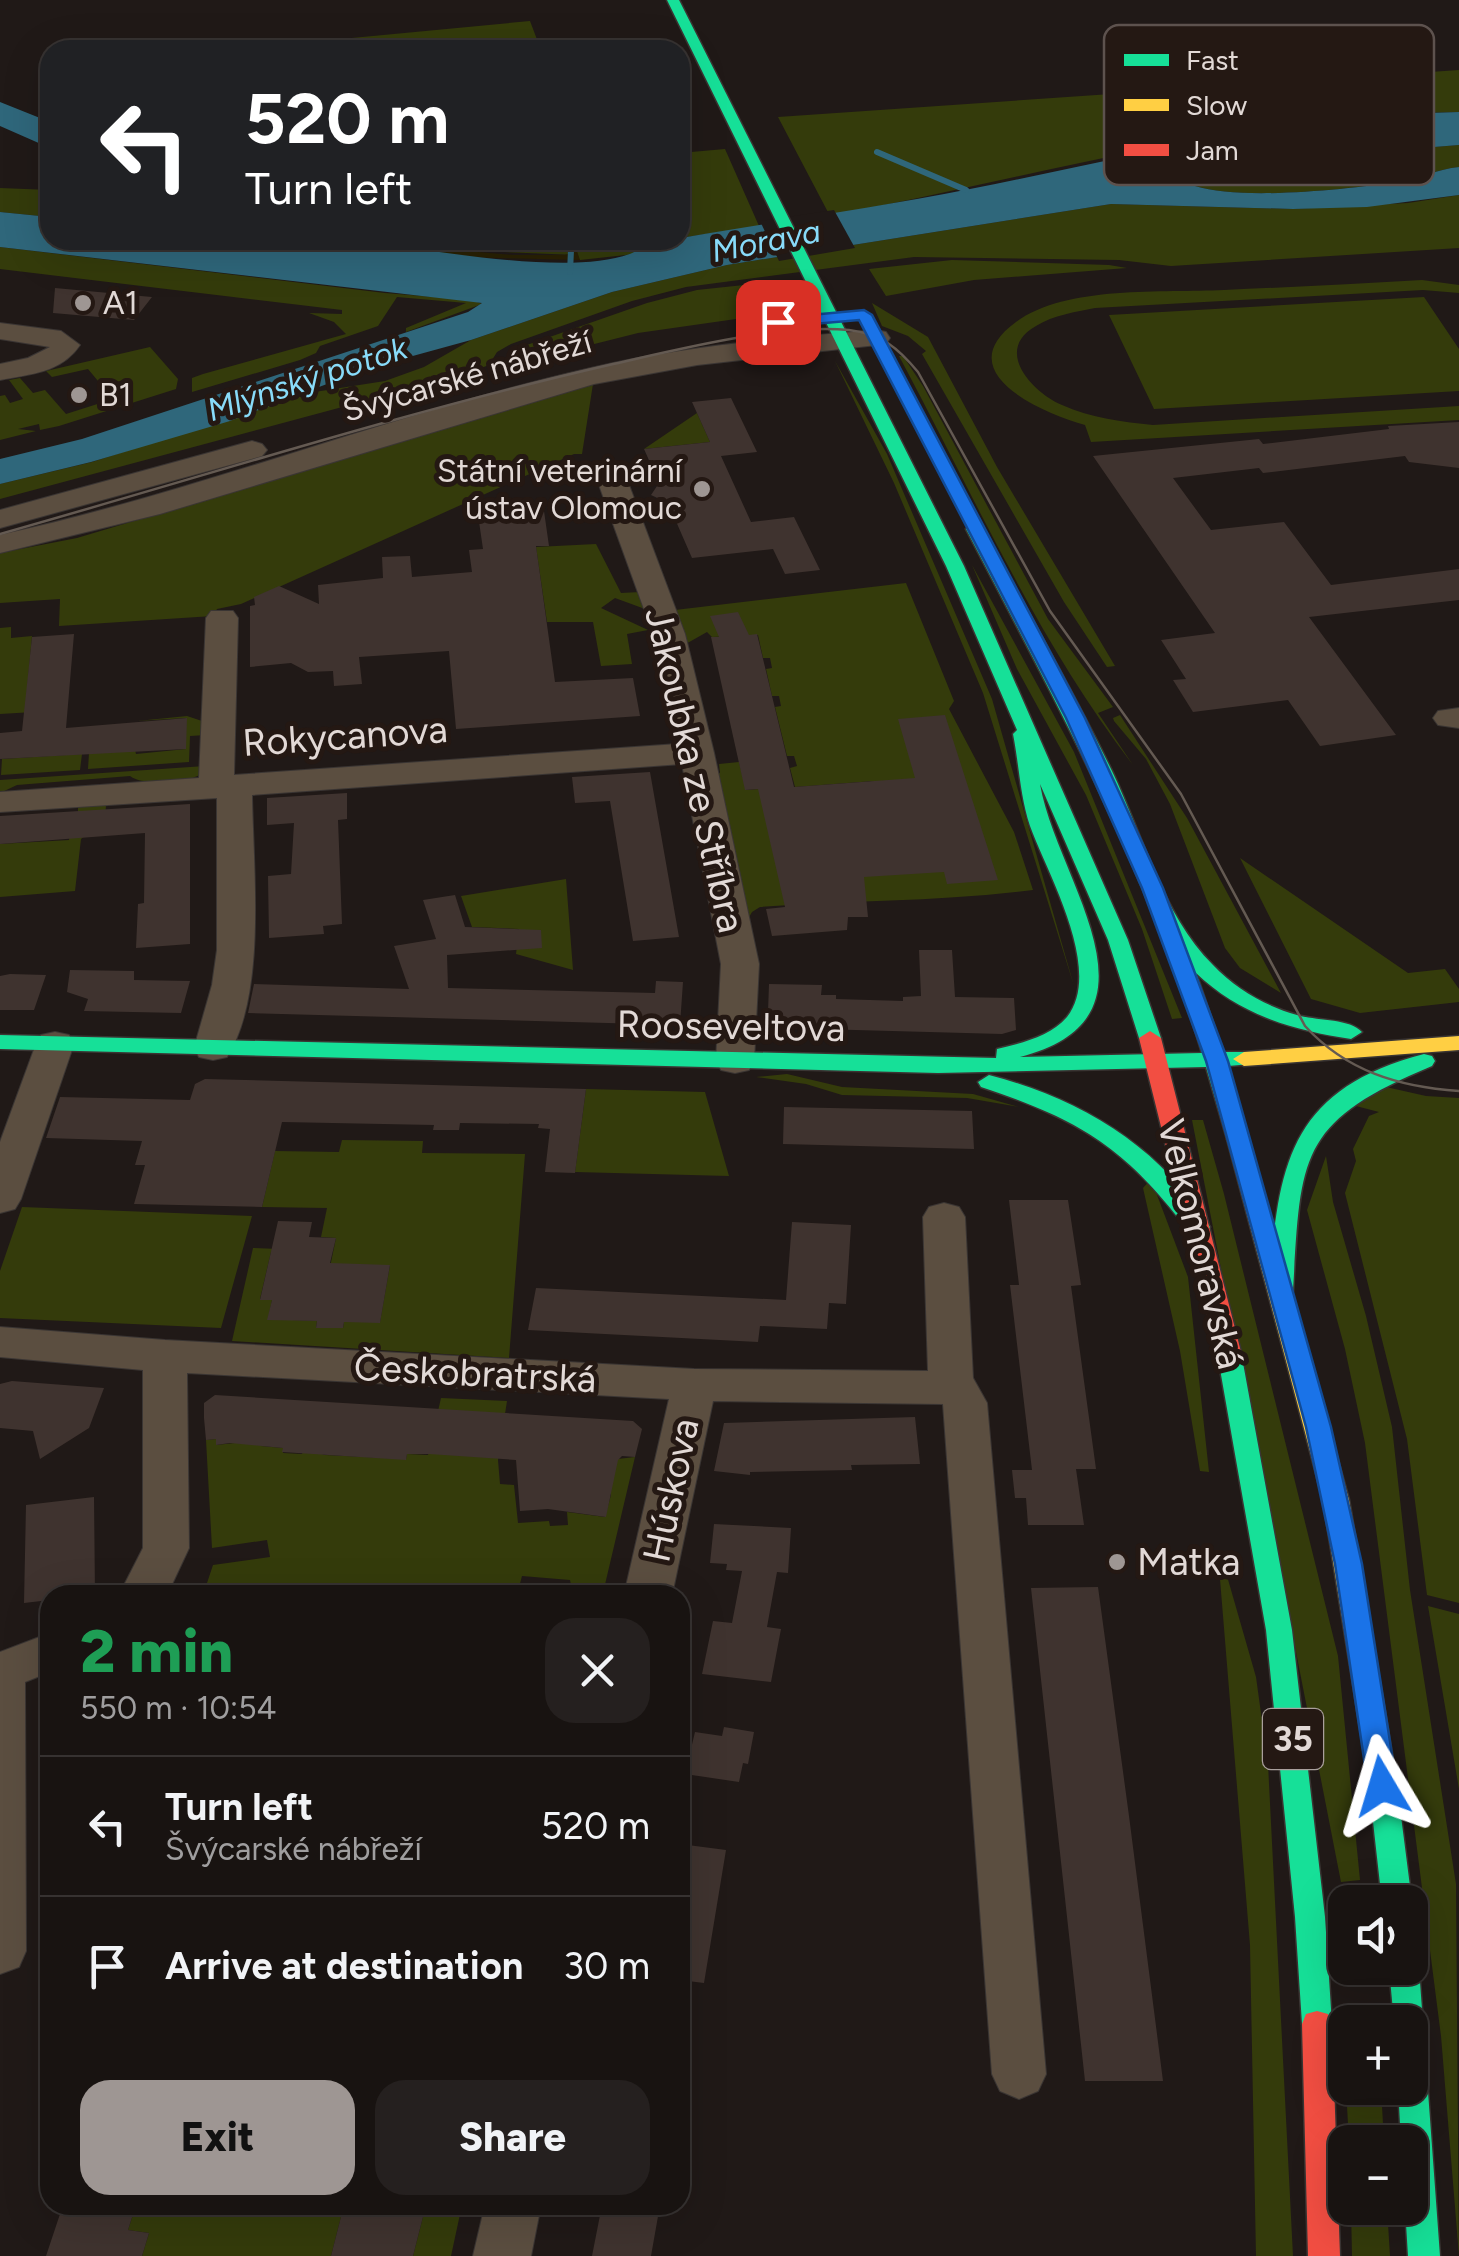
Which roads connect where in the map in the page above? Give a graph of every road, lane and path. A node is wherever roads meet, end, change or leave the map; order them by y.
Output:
1 (674, 0) edge
2 (832, 318) junction
3 (0, 331) edge
4 (875, 336) dead end
5 (0, 372) edge
6 (614, 485) dead end
7 (963, 505) dead end
8 (0, 519) edge
9 (0, 544) edge
10 (222, 618) dead end
11 (1021, 721) junction
12 (697, 752) junction
13 (225, 787) junction
14 (0, 802) edge
15 (1163, 913) junction
16 (0, 1042) edge
17 (56, 1044) junction
18 (1459, 1044) edge
19 (212, 1048) junction
20 (734, 1061) junction
21 (1217, 1061) junction
22 (1156, 1064) junction
23 (938, 1066) junction
24 (0, 1199) edge
25 (944, 1217) dead end
26 (1200, 1230) junction
27 (1281, 1290) junction
28 (0, 1342) edge
29 (165, 1356) junction
30 (694, 1385) junction
31 (951, 1388) junction
32 (149, 1585) edge
33 (650, 1585) edge
34 (40, 1656) edge
35 (0, 1672) edge
36 (1395, 1885) edge
37 (0, 1951) edge
38 (1019, 2074) dead end
39 (1415, 2105) edge
40 (512, 2215) edge
41 (502, 2256) edge
42 (1324, 2256) edge
43 (1424, 2256) edge

1 - 2 main road, 35
2 - 4 street
2 - 8 street, Švýcarské nábřeží
2 - 9 street, Švýcarské nábřeží
2 - 11 main road, Velkomoravská / 35
3 - 5 street
6 - 12 street, Jakoubka ze Stříbra
7 - 15 main road, Velkomoravská / 35
10 - 13 street
11 - 22 main road, Velkomoravská / 35
11 - 23 main road
12 - 13 street, Rokycanova
12 - 20 street, Jakoubka ze Stříbra
13 - 14 street, Rokycanova
13 - 19 street
15 - 18 main road
15 - 21 main road, Velkomoravská / 35
16 - 17 main road, Rooseveltova
17 - 19 main road, Rooseveltova
17 - 24 street
18 - 21 main road, Rooseveltova
18 - 27 main road
19 - 20 main road, Rooseveltova
20 - 23 main road, Rooseveltova
21 - 22 main road, Rooseveltova
21 - 27 main road, Velkomoravská / 35
22 - 23 main road, Rooseveltova
22 - 26 main road, Velkomoravská / 35
23 - 26 main road
25 - 31 street
26 - 42 main road, Velkomoravská / 35
27 - 36 main road, Velkomoravská / 35
28 - 29 street, Českobratrská
29 - 30 street, Českobratrská
29 - 32 street
30 - 31 street, Českobratrská
30 - 33 street, Húskova
31 - 38 street
34 - 35 street
35 - 37 street
39 - 43 main road
40 - 41 street

